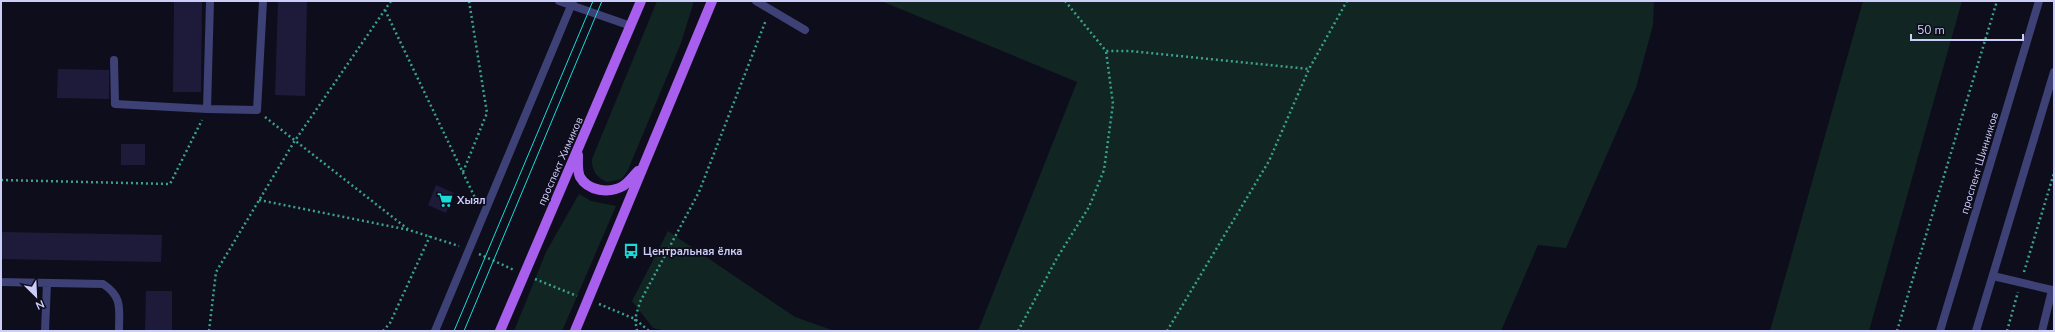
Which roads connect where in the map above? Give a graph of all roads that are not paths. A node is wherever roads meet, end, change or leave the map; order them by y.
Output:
1 (210, 1) edge
2 (263, 1) edge
3 (559, 1) edge
4 (641, 1) edge
5 (712, 1) edge
6 (756, 1) edge
7 (2039, 1) edge
8 (572, 3) edge
9 (631, 26) junction
10 (806, 30) dead end
11 (114, 60) dead end
12 (2054, 72) edge
13 (207, 109) junction
14 (578, 149) junction
15 (645, 162) junction
16 (1993, 276) junction
17 (1, 282) edge
18 (47, 283) junction
19 (2053, 286) edge
20 (45, 331) edge
21 (119, 331) edge
22 (435, 331) edge
23 (500, 331) edge
24 (575, 331) edge
25 (1940, 331) edge
26 (1976, 331) edge
27 (2042, 331) edge

1 - 13 street
2 - 13 street
3 - 8 street
4 - 9 main road, проспект Химиков
5 - 15 main road
6 - 10 street
7 - 25 street, проспект Шинников
8 - 9 street
8 - 22 street
9 - 14 main road, проспект Химиков
11 - 13 street
12 - 16 street
14 - 15 main road
14 - 23 main road, проспект Химиков
15 - 24 main road
16 - 19 street
16 - 26 street
17 - 18 street
18 - 20 street
18 - 21 street
19 - 27 street

